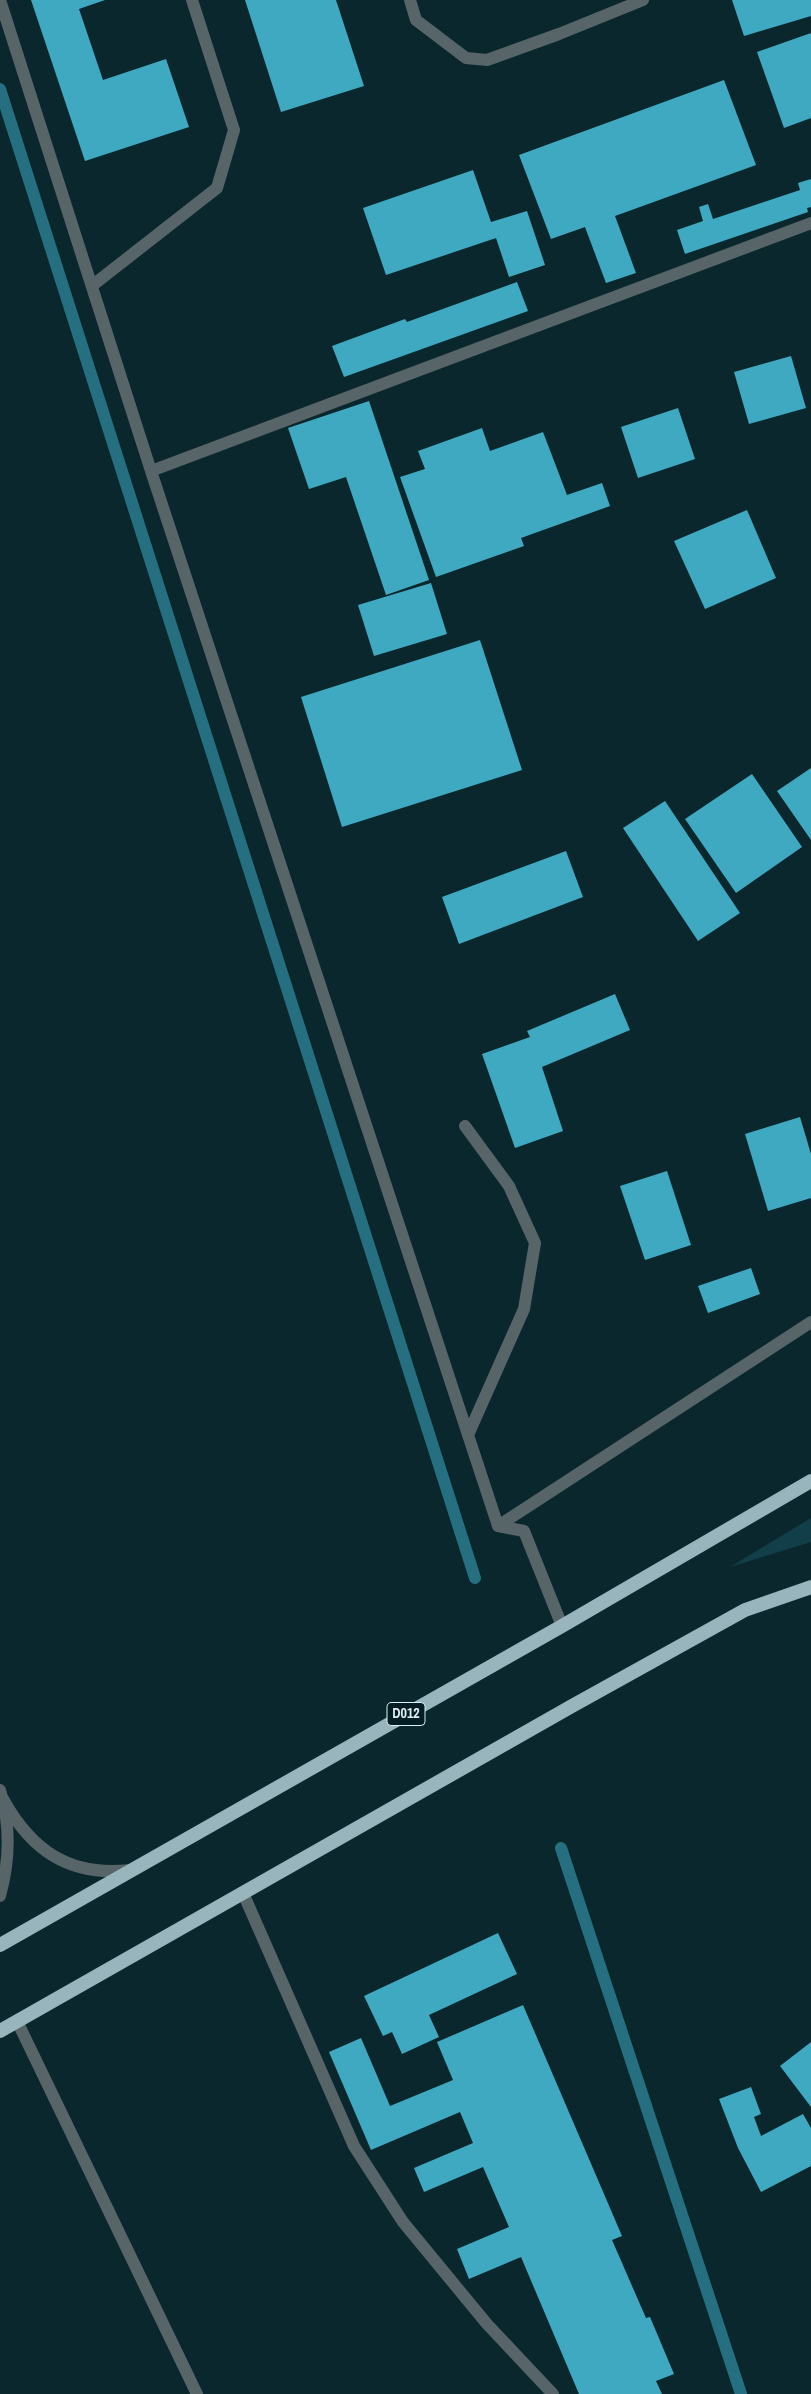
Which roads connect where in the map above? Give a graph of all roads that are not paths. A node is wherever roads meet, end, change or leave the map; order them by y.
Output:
1 (0, 0) edge
2 (192, 0) edge
3 (410, 0) edge
4 (642, 0) edge
5 (811, 223) edge
6 (93, 285) junction
7 (151, 471) junction
8 (465, 1126) dead end
9 (811, 1322) edge
10 (468, 1435) junction
11 (811, 1481) edge
12 (498, 1526) junction
13 (811, 1587) edge
14 (562, 1626) junction
15 (1, 1794) edge
16 (132, 1870) junction
17 (243, 1893) junction
18 (0, 1896) edge
19 (0, 1945) edge
20 (16, 2021) junction
21 (0, 2031) edge
22 (197, 2394) edge
23 (553, 2394) edge

1 - 6 street
2 - 6 street
3 - 4 street
5 - 7 street
6 - 7 street
7 - 10 street
8 - 10 street
9 - 12 street
10 - 12 street
11 - 14 highway, D012
12 - 14 street
13 - 17 highway
14 - 16 highway, D012
15 - 16 street
15 - 18 street
16 - 19 highway, D012
17 - 20 highway
17 - 23 street
20 - 21 highway
20 - 22 street

